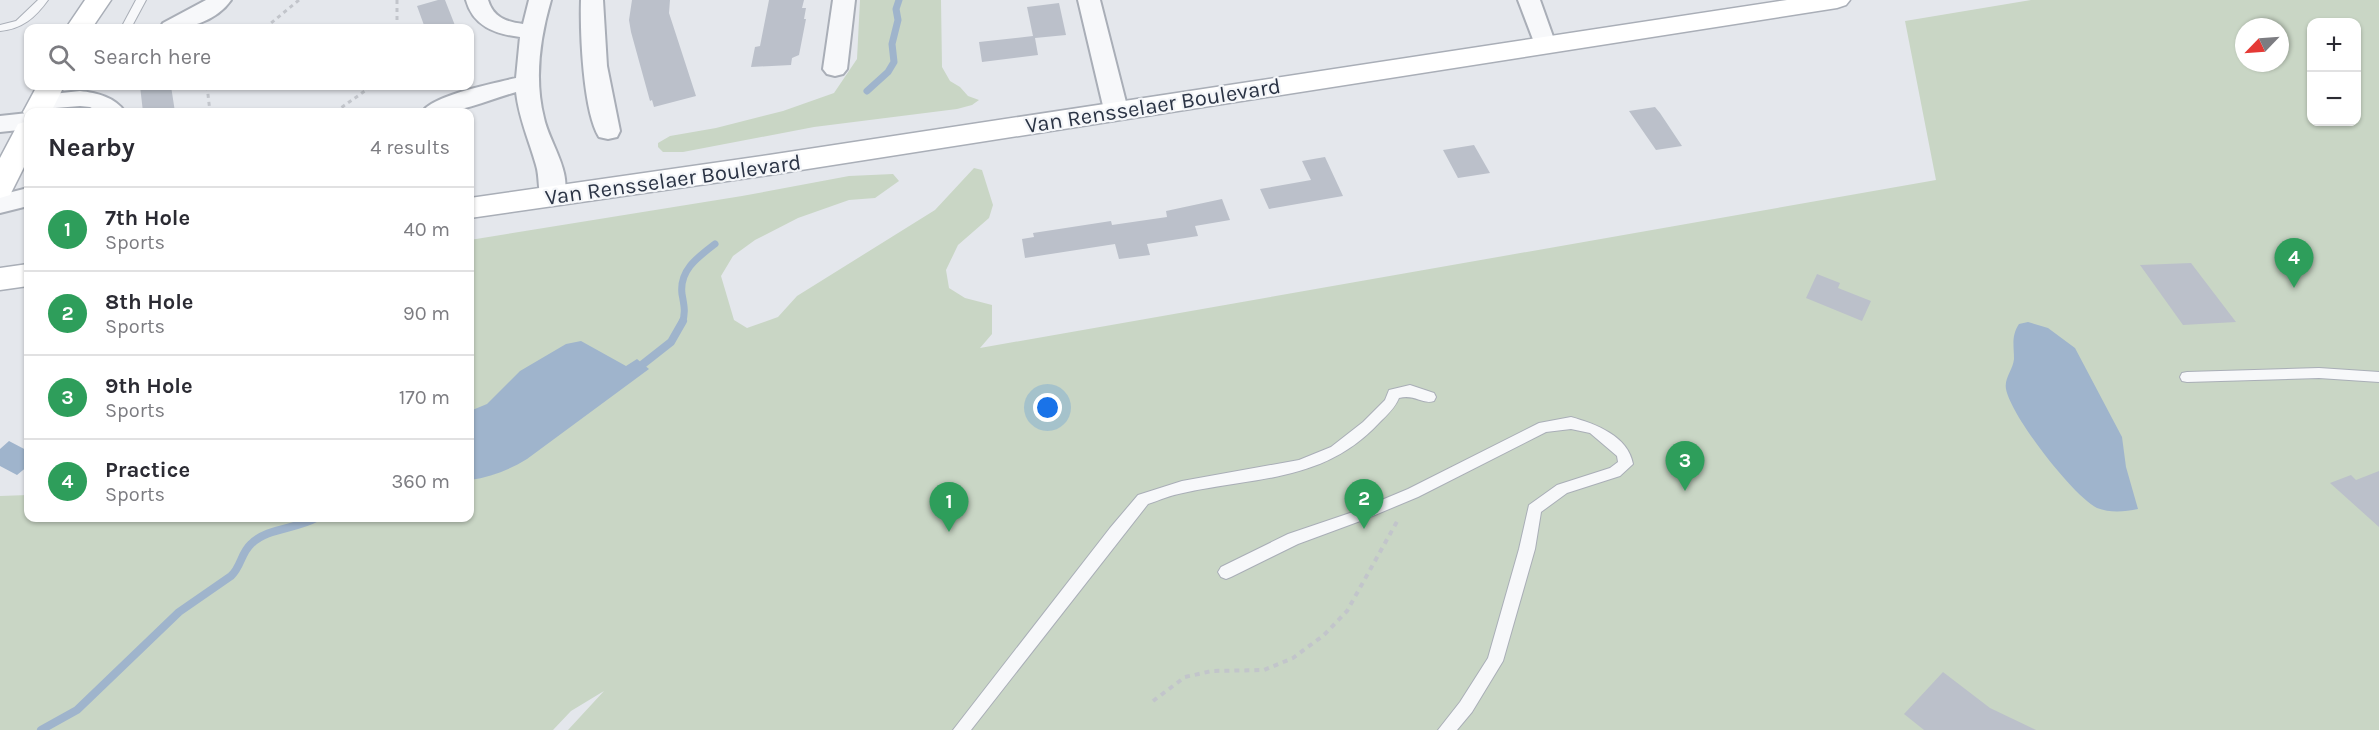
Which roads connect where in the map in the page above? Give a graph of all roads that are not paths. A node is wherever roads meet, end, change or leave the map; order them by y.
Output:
1 (44, 0) edge
2 (98, 0) edge
3 (141, 0) edge
4 (220, 0) edge
5 (477, 0) edge
6 (540, 0) edge
7 (592, 0) edge
8 (844, 0) edge
9 (1089, 0) edge
10 (1528, 0) edge
11 (1837, 0) edge
12 (83, 24) edge
13 (128, 24) edge
14 (179, 24) edge
15 (0, 28) edge
16 (533, 31) junction
17 (1545, 45) junction
18 (835, 69) dead end
19 (528, 82) junction
20 (40, 105) edge
21 (107, 108) edge
22 (443, 108) edge
23 (1116, 110) junction
24 (24, 113) edge
25 (0, 124) edge
26 (608, 131) dead end
27 (24, 138) edge
28 (0, 188) edge
29 (552, 196) junction
30 (24, 198) edge
31 (0, 204) edge
32 (474, 207) edge
33 (24, 276) edge
34 (0, 279) edge
35 (2187, 378) dead end
36 (2379, 378) edge
37 (1429, 397) dead end
38 (1226, 572) dead end
39 (960, 730) edge
40 (1446, 730) edge

1 - 15 lane
2 - 12 main road
3 - 13 lane
4 - 14 street
5 - 16 street
6 - 16 street
7 - 26 street
8 - 18 street
9 - 23 street
10 - 17 street
11 - 17 main road, Van Rensselaer Boulevard
16 - 19 street
17 - 23 main road, Van Rensselaer Boulevard
19 - 22 street
19 - 29 street
20 - 21 street
23 - 29 main road, Van Rensselaer Boulevard
24 - 25 street
27 - 28 main road
29 - 32 main road, Van Rensselaer Boulevard
30 - 31 street
33 - 34 main road
35 - 36 lane
37 - 39 lane
38 - 40 lane

